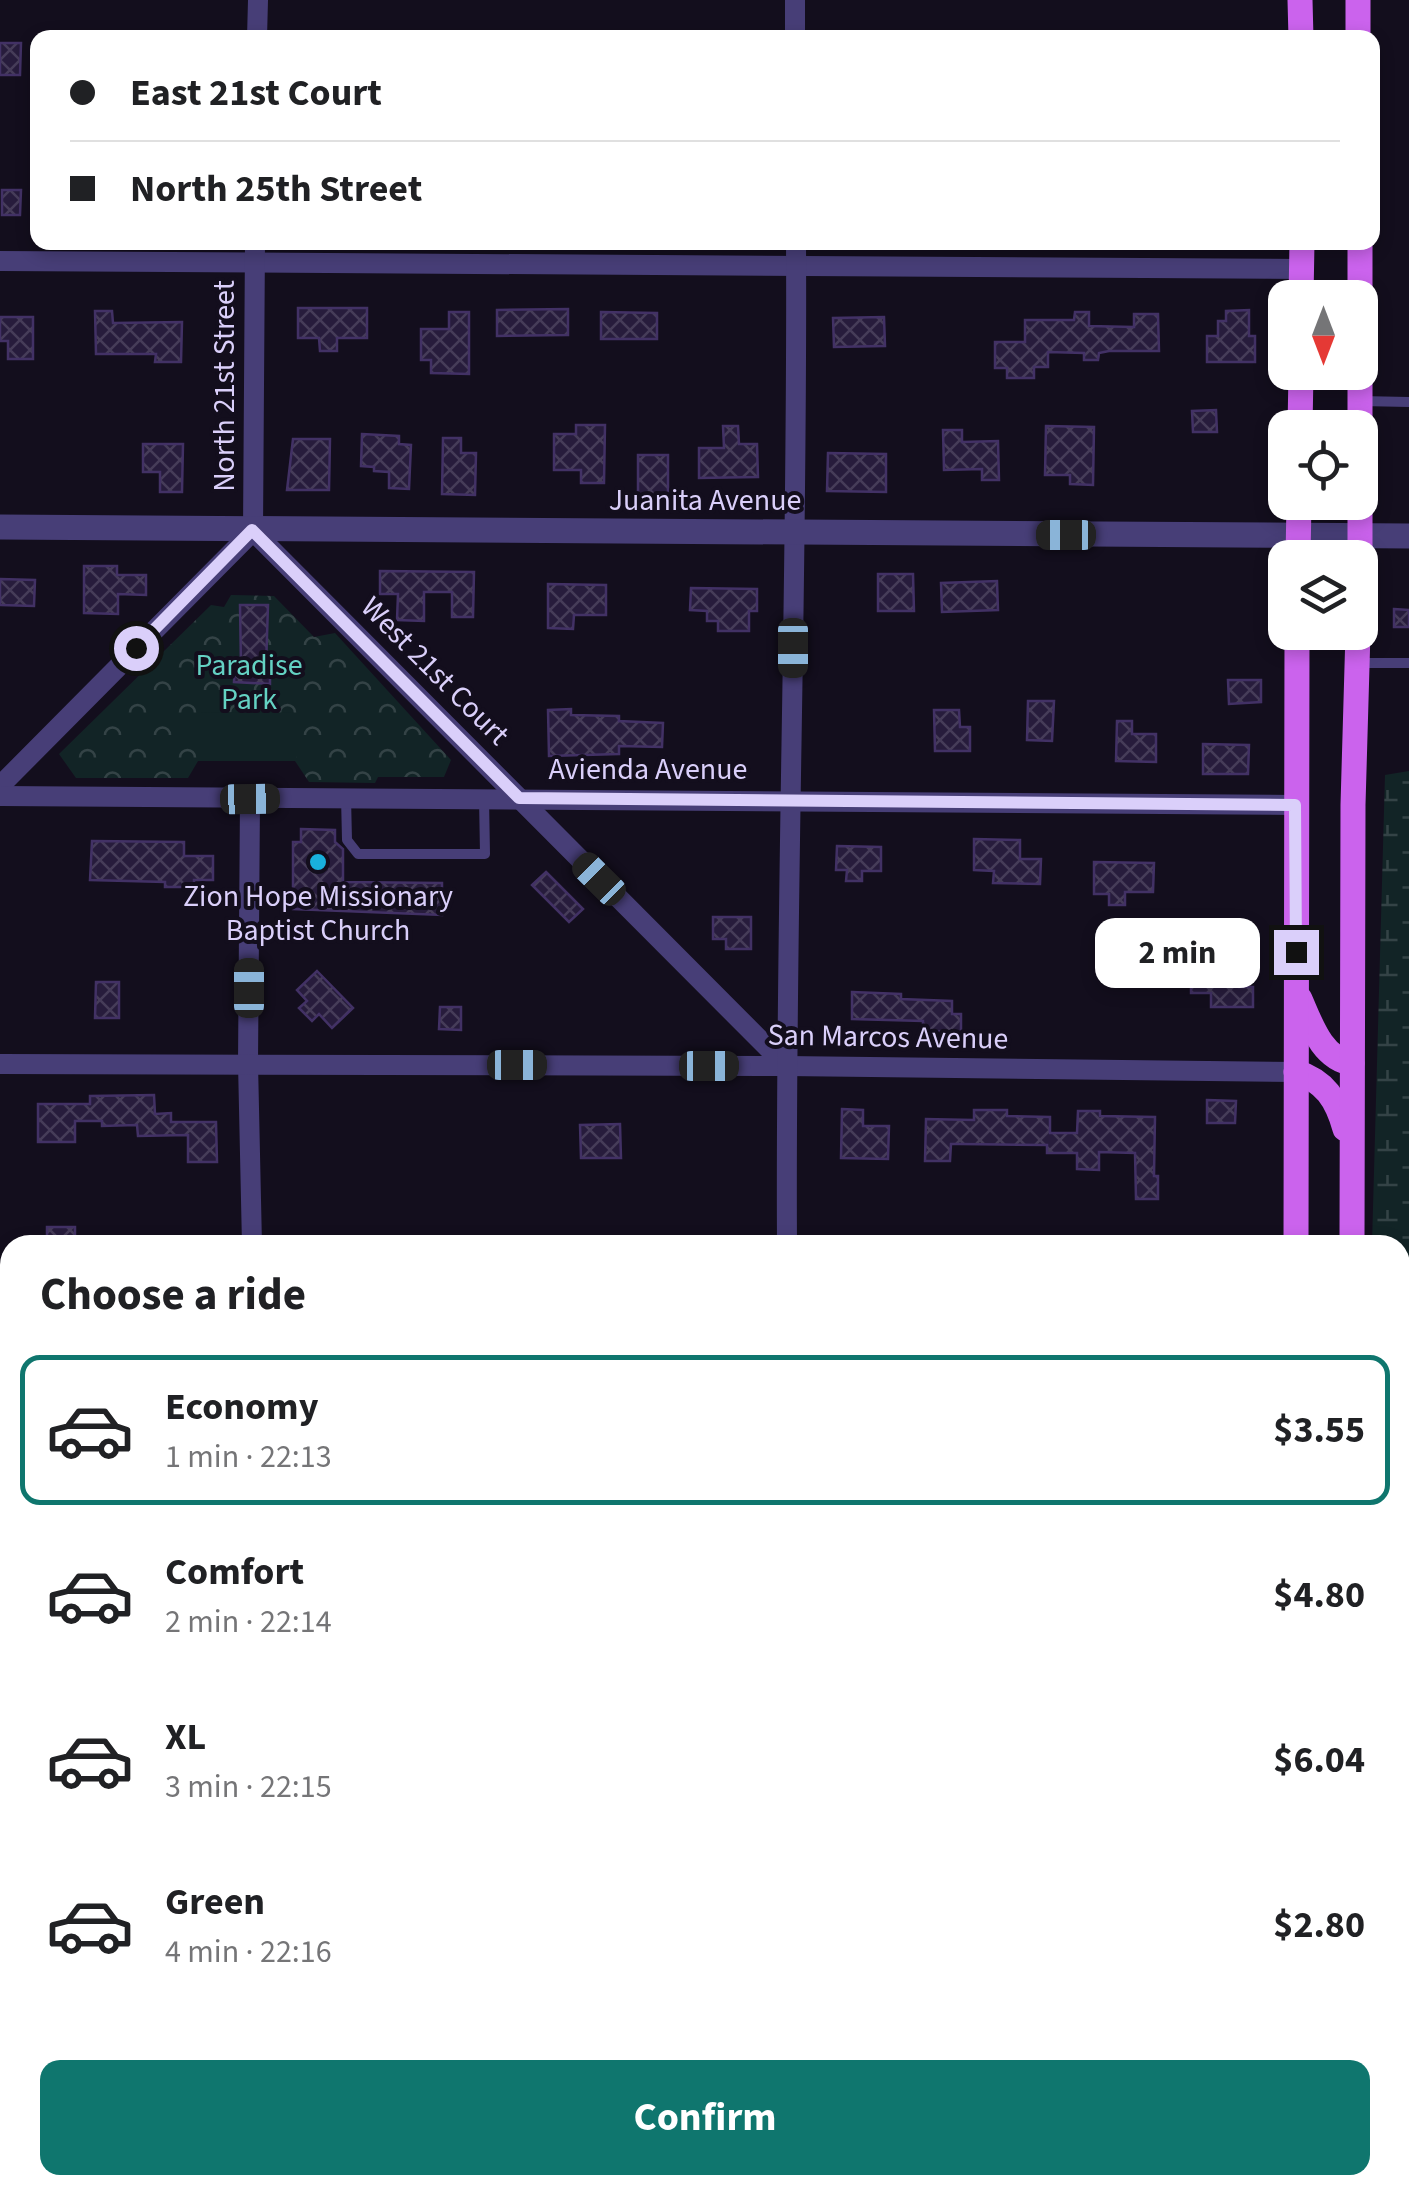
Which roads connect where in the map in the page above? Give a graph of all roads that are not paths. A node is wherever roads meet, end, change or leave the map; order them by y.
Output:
1 (258, 0) edge
2 (795, 0) edge
3 (1300, 0) edge
4 (1358, 0) edge
5 (258, 30) edge
6 (795, 30) edge
7 (1300, 30) edge
8 (1358, 30) edge
9 (255, 250) edge
10 (796, 250) edge
11 (1360, 250) edge
12 (1302, 256) edge
13 (0, 261) edge
14 (255, 264) junction
15 (796, 266) junction
16 (1360, 280) edge
17 (1360, 390) edge
18 (1360, 401) junction
19 (1409, 402) edge
20 (0, 528) edge
21 (252, 530) junction
22 (794, 533) junction
23 (1409, 536) edge
24 (1360, 540) edge
25 (1378, 543) edge
26 (1268, 546) edge
27 (1297, 650) edge
28 (1357, 650) edge
29 (1357, 663) junction
30 (1409, 663) edge
31 (0, 786) edge
32 (0, 796) edge
33 (346, 798) junction
34 (484, 798) junction
35 (519, 798) junction
36 (250, 799) junction
37 (792, 800) junction
38 (1295, 805) junction
39 (1296, 990) junction
40 (1352, 1063) junction
41 (0, 1064) edge
42 (248, 1064) junction
43 (786, 1066) junction
44 (1296, 1072) junction
45 (1351, 1152) junction
46 (252, 1235) edge
47 (787, 1235) edge
48 (1296, 1235) edge
49 (1352, 1235) edge

1 - 5 street
2 - 6 street
3 - 7 main road
4 - 8 main road
9 - 14 street, North 21st Street
10 - 15 street
11 - 16 main road
12 - 15 street
13 - 14 street
14 - 15 street
14 - 21 street, North 21st Street
15 - 22 street
17 - 18 main road
18 - 19 lane
18 - 24 main road
20 - 21 street, Juanita Avenue
21 - 22 street, Juanita Avenue
21 - 31 street
21 - 35 street, West 21st Court
22 - 26 street, Juanita Avenue
22 - 37 street
23 - 25 street, Juanita Avenue
27 - 38 main road
28 - 29 main road
29 - 30 lane
29 - 40 main road
32 - 36 street, Avienda Avenue
33 - 34 street, Avienda Avenue
33 - 34 lane
33 - 36 street, Avienda Avenue
34 - 35 street, Avienda Avenue
35 - 37 street, Avienda Avenue
35 - 43 street, West 21st Court
36 - 42 street
37 - 38 street, Avienda Avenue
37 - 43 street
38 - 39 main road
39 - 40 main road
39 - 44 main road
40 - 45 main road
41 - 42 street, San Marcos Avenue
42 - 43 street, San Marcos Avenue
42 - 46 street
43 - 44 street, San Marcos Avenue
43 - 47 street
44 - 45 main road
44 - 48 main road
45 - 49 main road

